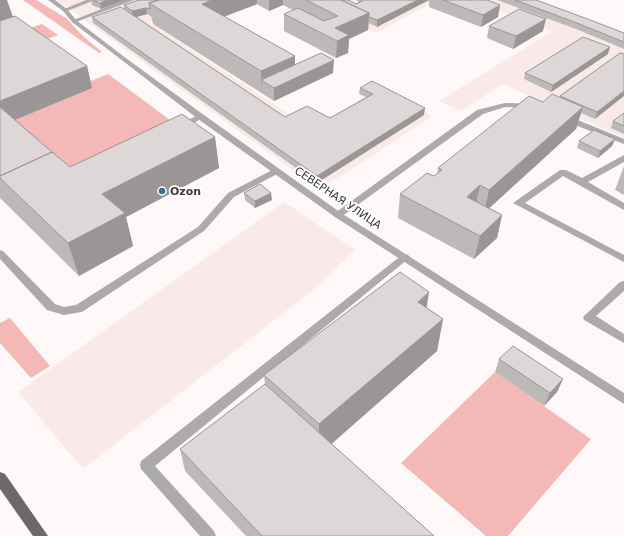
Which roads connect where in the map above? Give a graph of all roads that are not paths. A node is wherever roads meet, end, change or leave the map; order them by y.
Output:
1 (51, 0) edge
2 (92, 0) edge
3 (131, 0) edge
4 (65, 10) junction
5 (74, 21) junction
6 (537, 107) edge
7 (556, 114) edge
8 (201, 117) junction
9 (172, 130) edge
10 (624, 142) edge
11 (624, 158) edge
12 (276, 171) junction
13 (582, 182) junction
14 (624, 207) edge
15 (338, 215) junction
16 (0, 253) edge
17 (404, 258) junction
18 (624, 259) edge
19 (624, 285) edge
20 (624, 339) edge
21 (624, 398) edge
22 (0, 478) edge
23 (41, 536) edge
24 (209, 536) edge

1 - 4 street, СЕВЕРНАЯ УЛИЦА
2 - 4 street
3 - 5 street
4 - 5 street, СЕВЕРНАЯ УЛИЦА
5 - 8 street, СЕВЕРНАЯ УЛИЦА
6 - 15 street
7 - 10 street
8 - 9 street
8 - 12 street, СЕВЕРНАЯ УЛИЦА
11 - 13 street
12 - 15 street, СЕВЕРНАЯ УЛИЦА
12 - 16 street
13 - 14 street
13 - 18 street
15 - 17 street, СЕВЕРНАЯ УЛИЦА
17 - 21 street, СЕВЕРНАЯ УЛИЦА
17 - 24 street
19 - 20 street
22 - 23 main road

